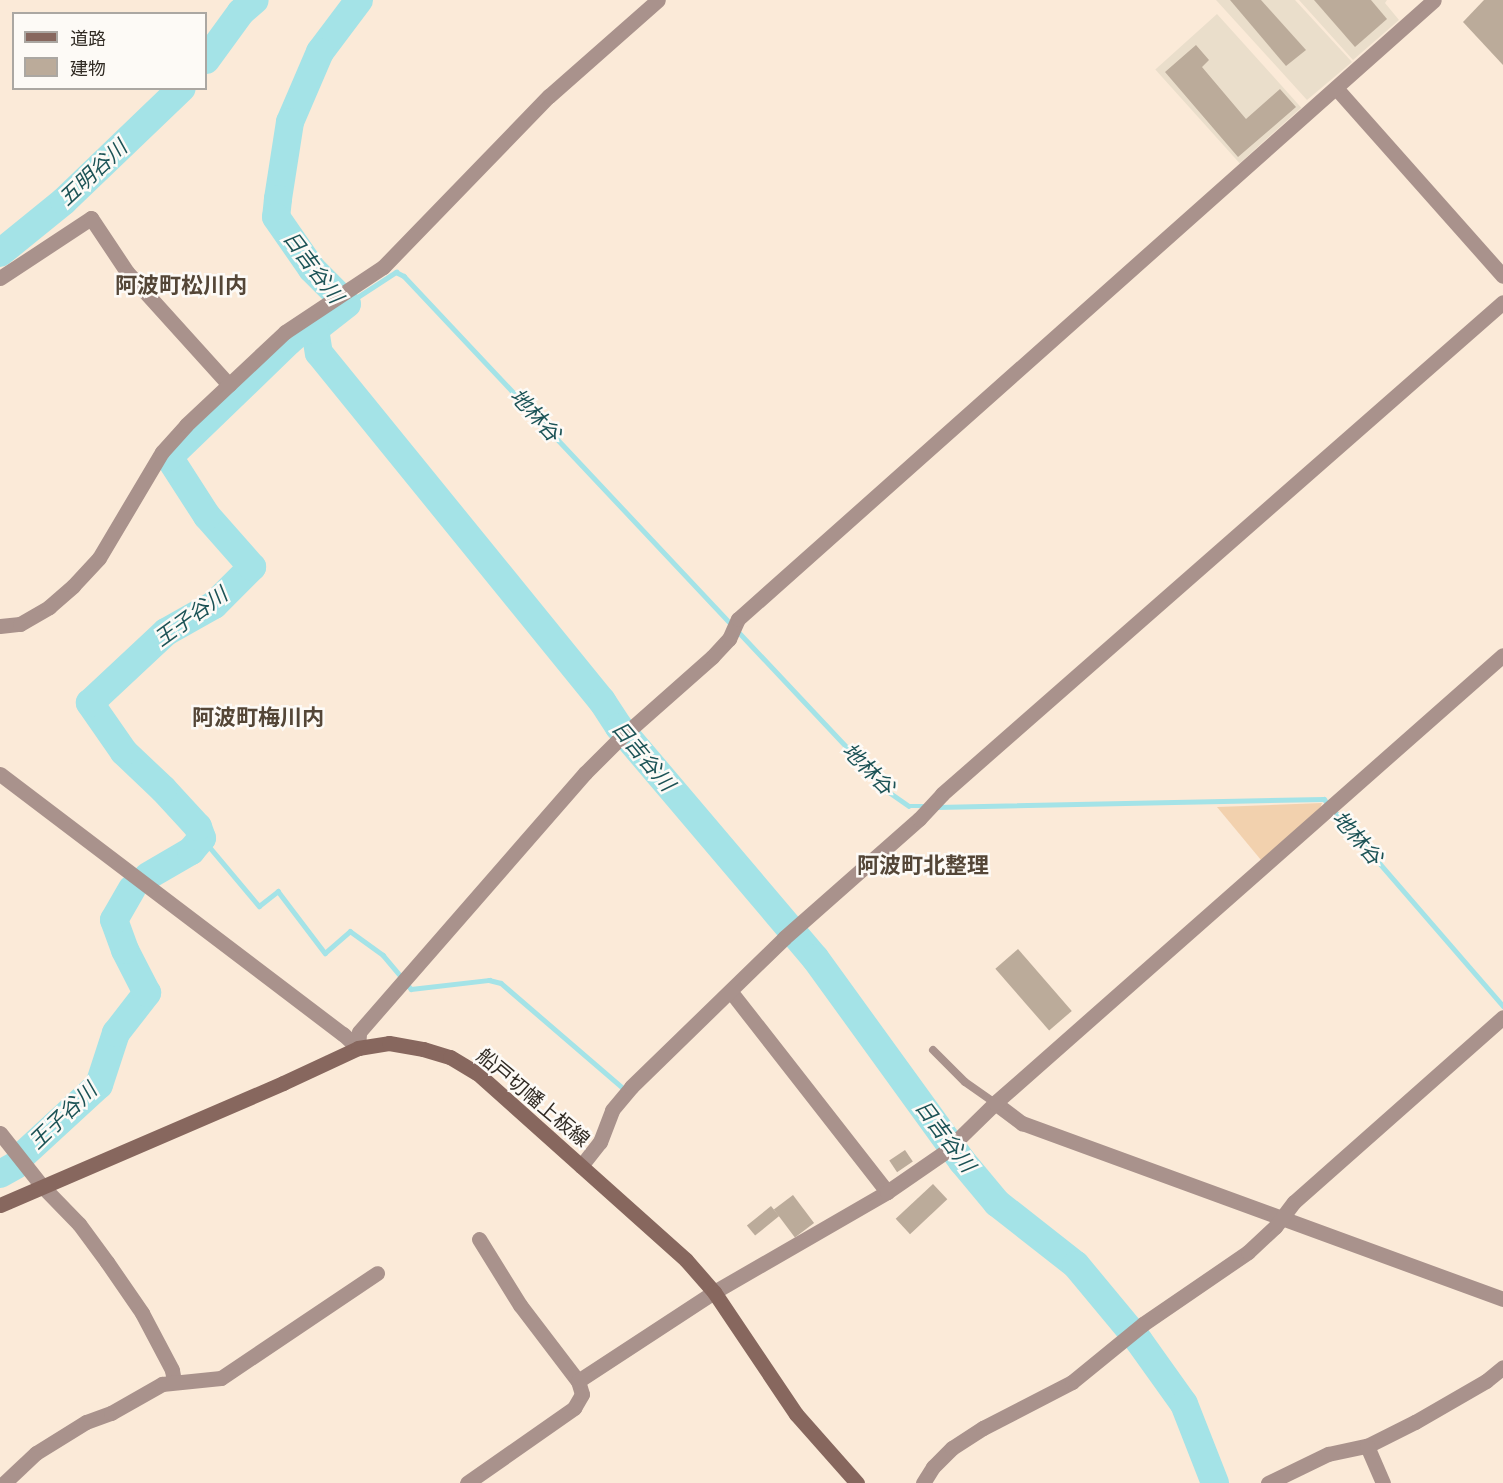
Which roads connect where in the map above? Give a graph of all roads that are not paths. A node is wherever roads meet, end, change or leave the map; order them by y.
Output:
1 (658, 0) edge
2 (1434, 0) edge
3 (1336, 88) junction
4 (1503, 276) edge
5 (0, 278) edge
6 (1503, 302) edge
7 (229, 385) junction
8 (0, 626) edge
9 (1503, 655) edge
10 (0, 774) edge
11 (731, 992) junction
12 (1503, 1017) edge
13 (358, 1048) junction
14 (933, 1050) dead end
15 (995, 1103) junction
16 (0, 1133) edge
17 (581, 1166) junction
18 (42, 1186) junction
19 (887, 1192) junction
20 (0, 1205) edge
21 (1280, 1218) junction
22 (479, 1239) dead end
23 (376, 1273) dead end
24 (714, 1292) junction
25 (1503, 1299) edge
26 (1503, 1367) edge
27 (174, 1381) junction
28 (578, 1381) junction
29 (1367, 1446) junction
30 (4, 1483) edge
31 (467, 1483) edge
32 (857, 1483) edge
33 (923, 1483) edge
34 (1268, 1483) edge
35 (1383, 1483) edge

1 - 7 street
2 - 3 street
3 - 4 street
3 - 13 street
5 - 7 street
6 - 11 street
7 - 8 street
9 - 15 street
10 - 13 street
11 - 17 street
11 - 19 street
12 - 21 street
13 - 17 main road, 船戸切幡上板線
13 - 18 main road, 船戸切幡上板線
14 - 15 lane
15 - 19 street
15 - 21 street
16 - 18 street
17 - 24 main road, 船戸切幡上板線
18 - 20 main road, 船戸切幡上板線
18 - 27 street
19 - 24 street
21 - 25 street
21 - 33 street
22 - 28 street
23 - 27 street
24 - 28 street
24 - 32 main road, 船戸切幡上板線
26 - 29 street
27 - 30 street
28 - 31 street
29 - 34 street
29 - 35 street

